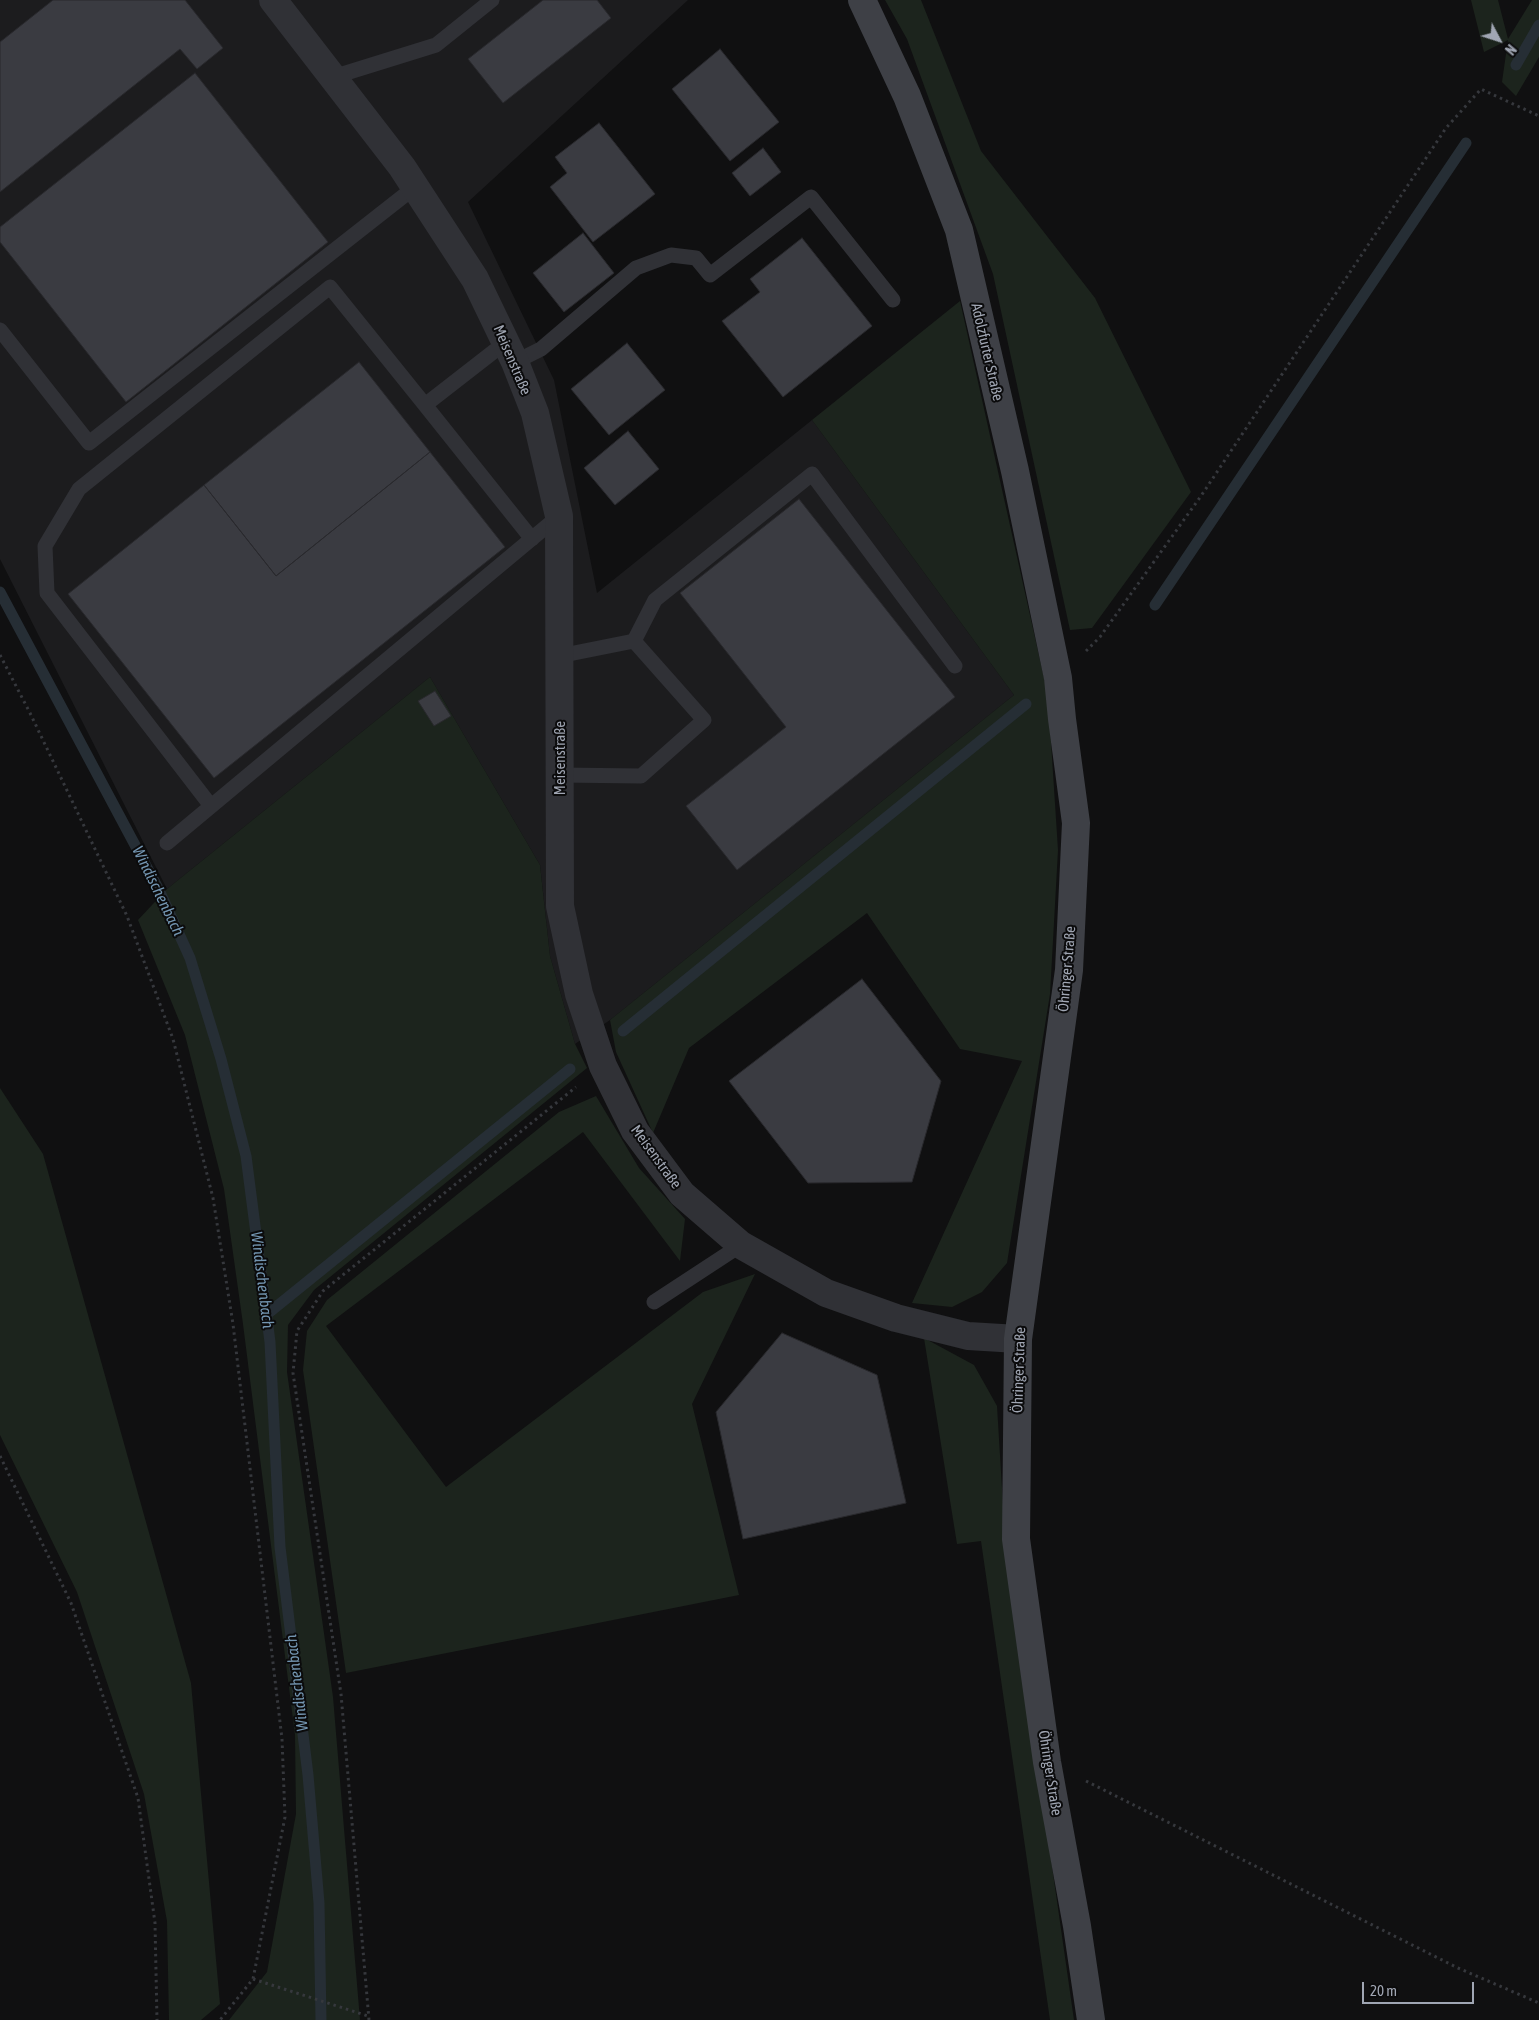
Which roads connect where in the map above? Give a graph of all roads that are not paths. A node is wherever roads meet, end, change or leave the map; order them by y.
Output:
1 (273, 0) edge
2 (492, 0) edge
3 (862, 0) edge
4 (333, 77) junction
5 (415, 187) junction
6 (893, 300) dead end
7 (0, 330) edge
8 (511, 352) junction
9 (425, 405) junction
10 (559, 516) junction
11 (532, 539) junction
12 (634, 641) junction
13 (559, 656) junction
14 (955, 666) dead end
15 (1062, 719) joint
16 (560, 775) junction
17 (211, 806) junction
18 (167, 843) dead end
19 (741, 1245) junction
20 (654, 1302) dead end
21 (1018, 1339) junction
22 (1091, 2020) edge

1 - 4 street, Meisenstraße
2 - 4 lane
3 - 15 main road, Adolzfurter Straße
4 - 5 street, Meisenstraße
5 - 7 lane
5 - 8 street, Meisenstraße
6 - 8 lane
8 - 9 lane
8 - 10 street, Meisenstraße
9 - 11 lane
9 - 17 lane
10 - 11 lane
10 - 13 street, Meisenstraße
11 - 17 lane
12 - 13 lane
12 - 14 lane
12 - 16 lane
13 - 16 street, Meisenstraße
15 - 21 main road, Öhringer Straße
16 - 19 street, Meisenstraße
17 - 18 lane
19 - 20 lane
19 - 21 street, Meisenstraße
21 - 22 main road, Öhringer Straße

